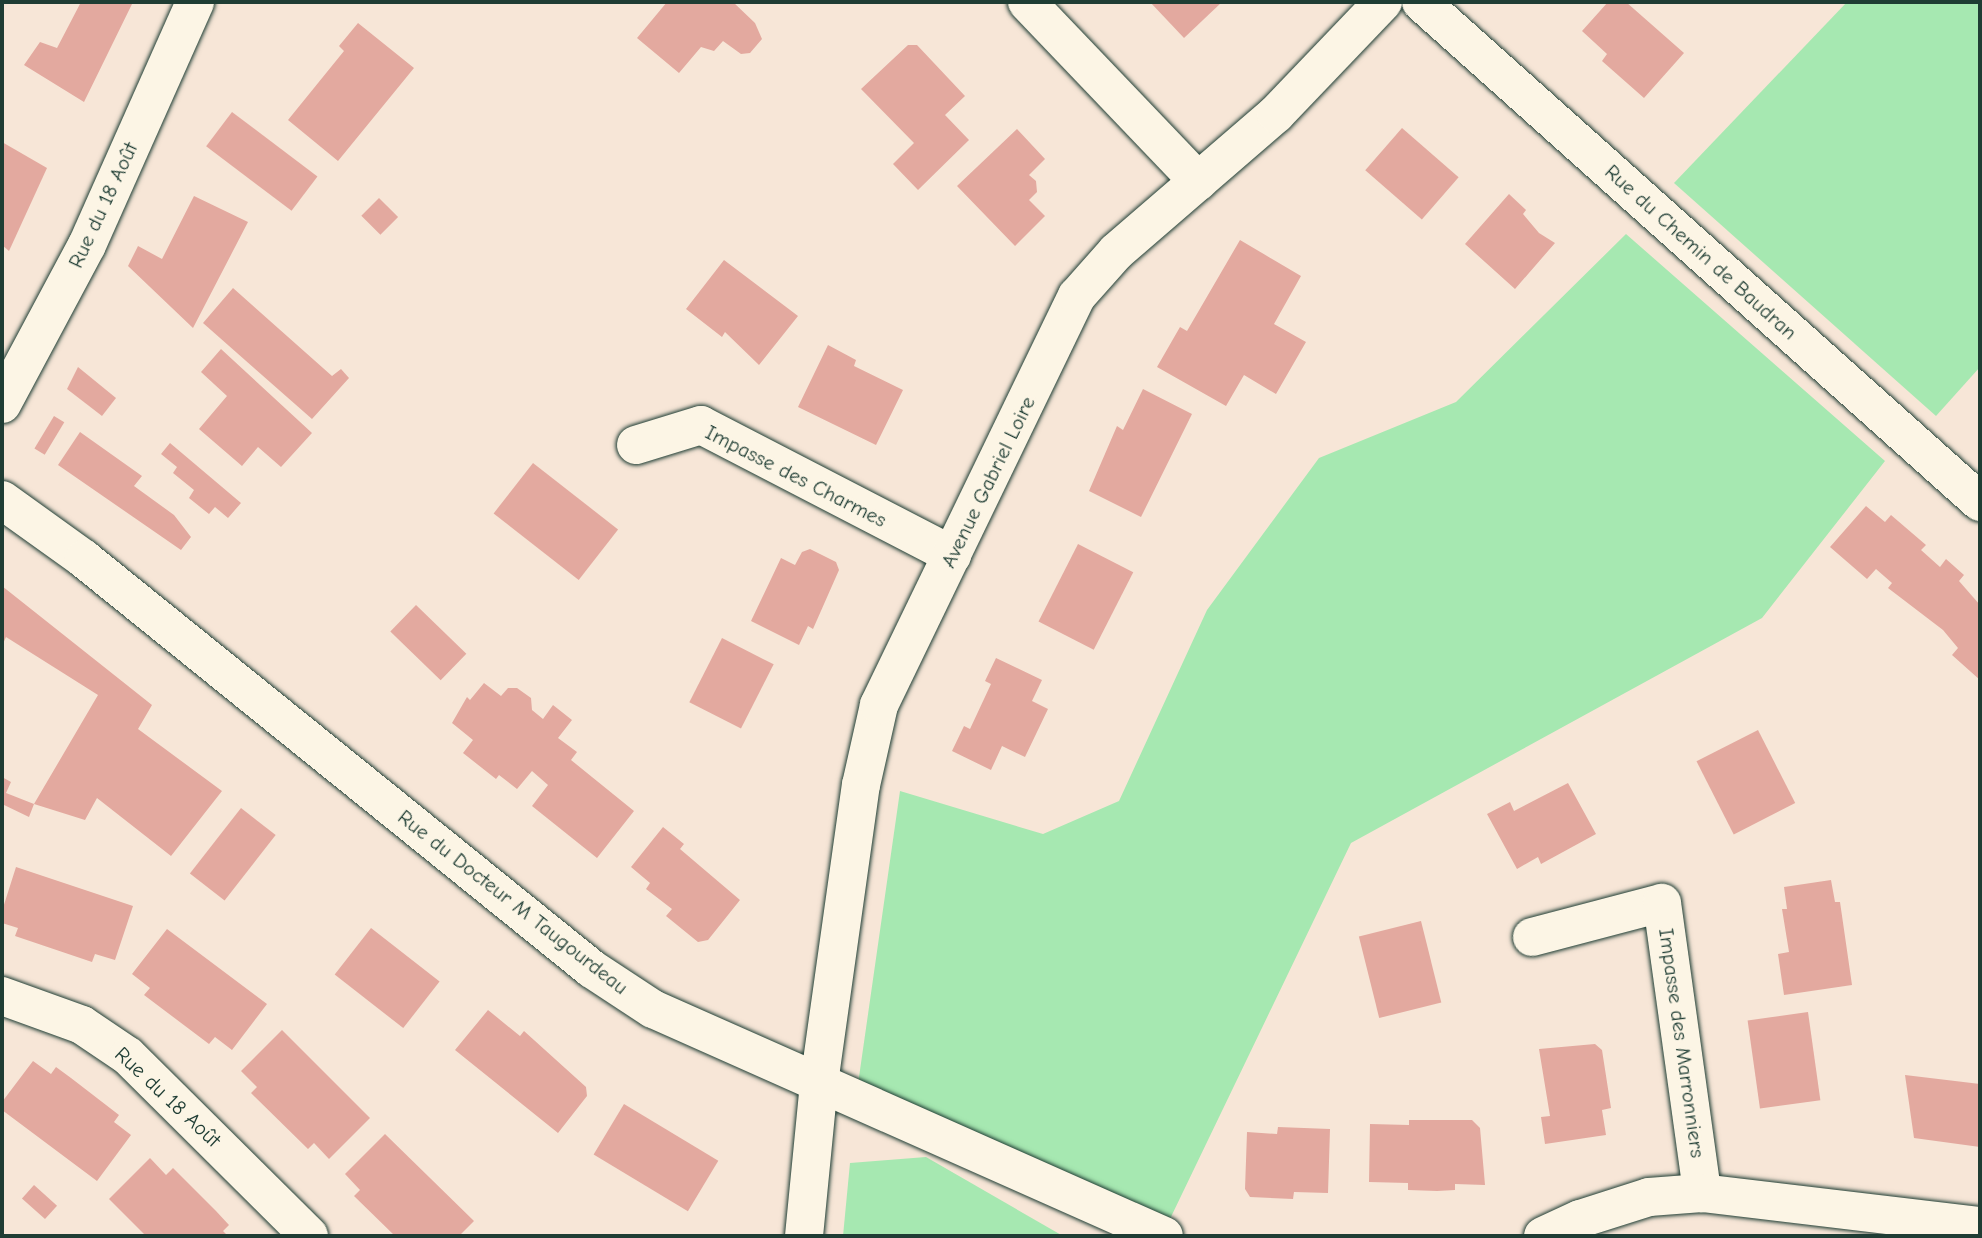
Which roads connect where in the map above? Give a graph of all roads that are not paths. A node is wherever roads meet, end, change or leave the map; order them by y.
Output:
1 (195, 2) edge
2 (1027, 2) edge
3 (1383, 2) edge
4 (1421, 2) edge
5 (1198, 181) junction
6 (2, 404) edge
7 (636, 445) dead end
8 (2, 500) edge
9 (1980, 502) edge
10 (952, 555) junction
11 (1532, 937) dead end
12 (2, 996) edge
13 (818, 1083) junction
14 (1702, 1193) junction
15 (1980, 1226) edge
16 (309, 1236) edge
17 (804, 1236) edge
18 (1164, 1236) edge
19 (1543, 1236) edge

1 - 6 street, Rue du 18 Août
2 - 5 street
3 - 5 street, Avenue Gabriel Loire
4 - 9 street, Rue du Chemin de Baudran
5 - 10 street, Avenue Gabriel Loire
7 - 10 street, Impasse des Charmes
8 - 13 street, Rue du Docteur M Taugourdeau
10 - 13 street, Avenue Gabriel Loire
11 - 14 street, Impasse des Marronniers
12 - 16 street, Rue du 18 Août
13 - 17 street, Avenue Gabriel Loire
13 - 18 street, Rue du Docteur M Taugourdeau
14 - 15 street
14 - 19 street

